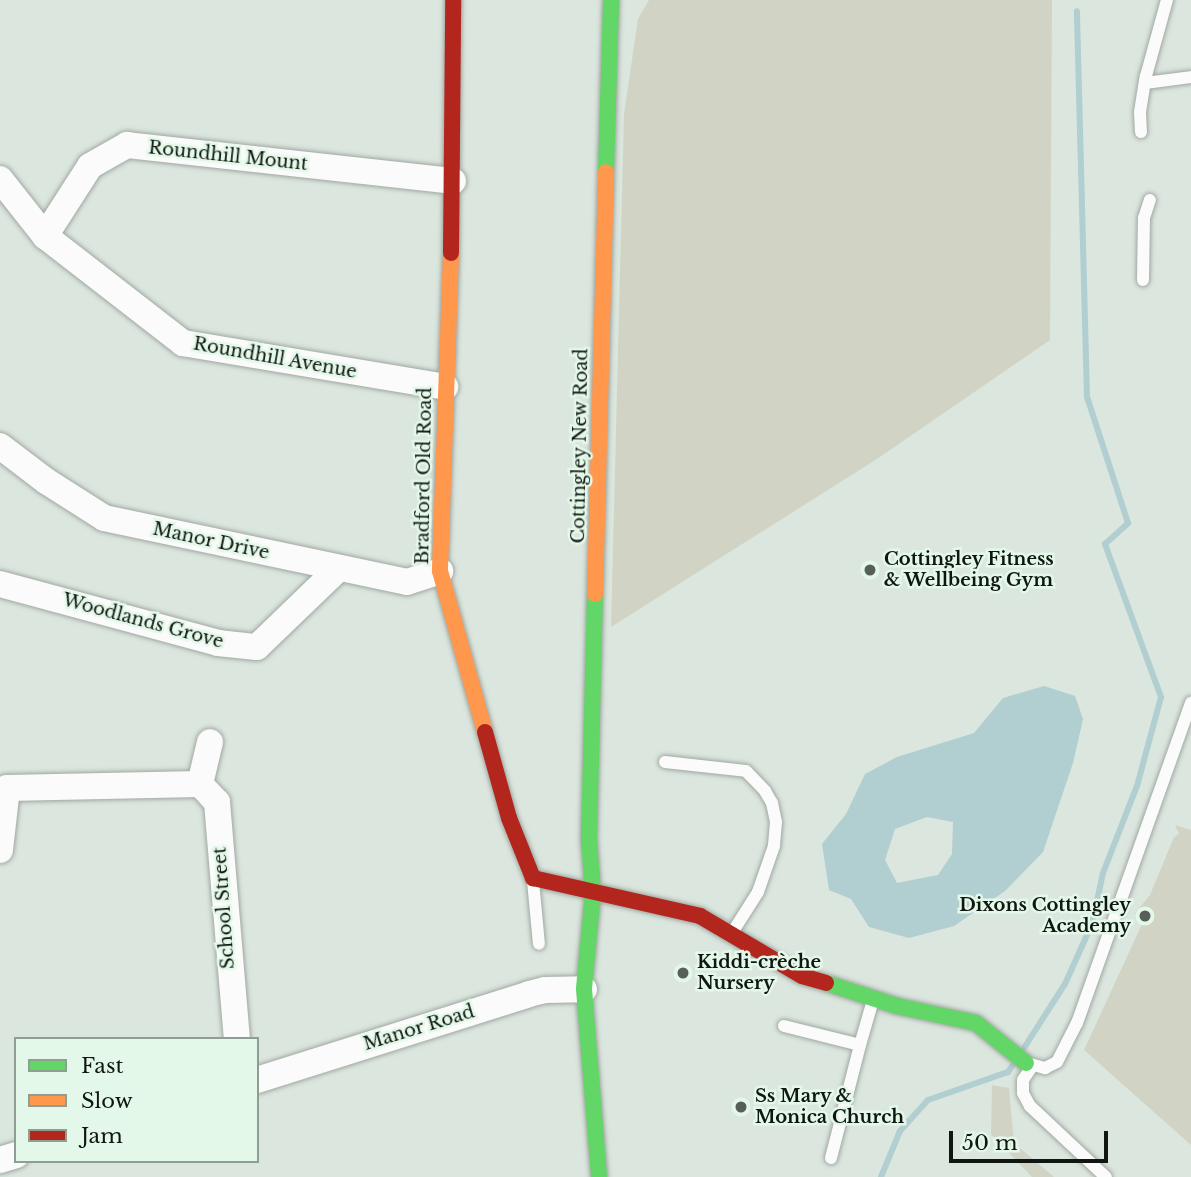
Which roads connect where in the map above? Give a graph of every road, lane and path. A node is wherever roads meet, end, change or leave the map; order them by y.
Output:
1 (453, 0) edge
2 (611, 0) edge
3 (1167, 0) edge
4 (1191, 77) edge
5 (1145, 83) junction
6 (1141, 132) dead end
7 (0, 179) edge
8 (453, 181) junction
9 (1150, 200) dead end
10 (45, 236) junction
11 (1143, 280) dead end
12 (445, 387) junction
13 (0, 446) edge
14 (340, 568) junction
15 (440, 571) junction
16 (0, 583) edge
17 (1191, 703) edge
18 (210, 742) dead end
19 (665, 762) dead end
20 (200, 784) junction
21 (3, 787) edge
22 (0, 850) edge
23 (533, 878) junction
24 (593, 893) junction
25 (732, 934) junction
26 (539, 944) dead end
27 (584, 989) junction
28 (873, 999) junction
29 (784, 1026) dead end
30 (237, 1037) edge
31 (860, 1045) junction
32 (1030, 1064) junction
33 (259, 1079) edge
34 (831, 1158) dead end
35 (595, 1175) edge
36 (1106, 1177) edge

1 - 8 street, Bradford Old Road
2 - 24 street, Cottingley New Road
3 - 5 lane
4 - 5 lane
5 - 6 lane
7 - 10 street, Roundhill Avenue
8 - 10 street, Roundhill Mount
8 - 12 street, Bradford Old Road
9 - 11 lane
10 - 12 street, Roundhill Avenue
12 - 15 street, Bradford Old Road
13 - 14 street, Manor Drive
14 - 15 street, Manor Drive
14 - 16 street, Woodlands Grove
15 - 23 street, Bradford Old Road
17 - 32 lane
18 - 20 street
19 - 25 lane
20 - 21 street
20 - 30 street, School Street
21 - 22 street
23 - 24 street
23 - 26 lane
24 - 25 street
24 - 27 street, Cottingley New Road
25 - 28 street
27 - 33 street, Manor Road
27 - 35 street, Cottingley New Road
28 - 31 lane
28 - 32 street
29 - 31 lane
31 - 34 lane
32 - 36 lane

